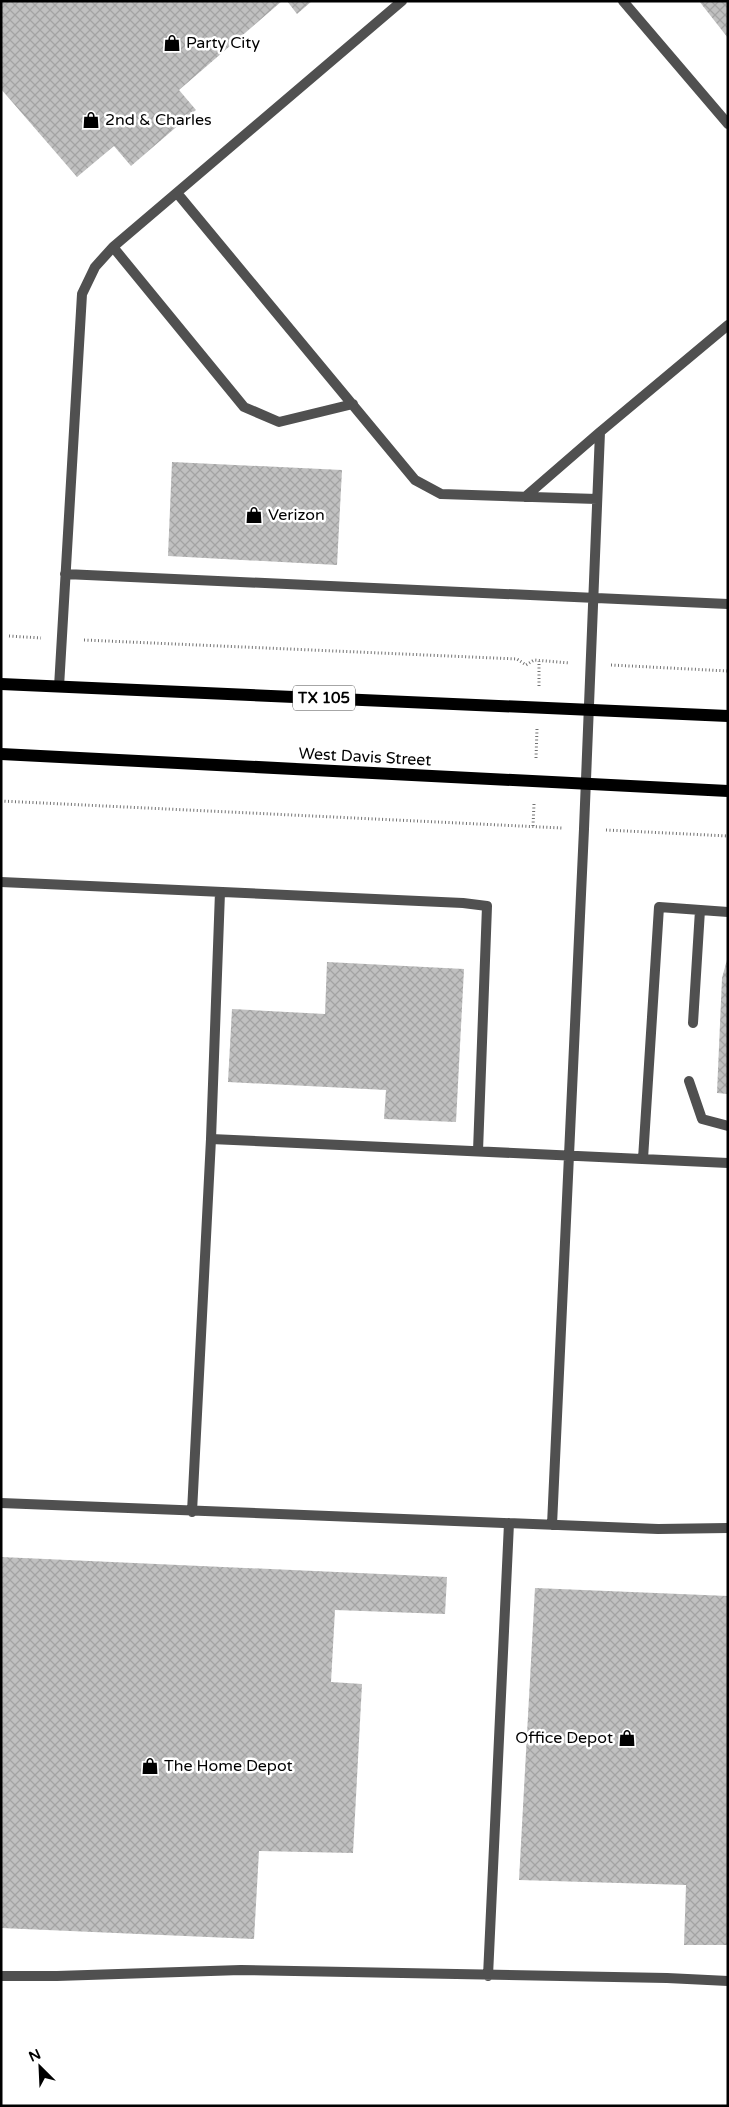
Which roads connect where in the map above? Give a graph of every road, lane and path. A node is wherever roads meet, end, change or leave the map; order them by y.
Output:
1 (402, 1) edge
2 (623, 1) edge
3 (728, 124) edge
4 (177, 192) junction
5 (113, 247) junction
6 (728, 326) edge
7 (352, 404) junction
8 (600, 432) junction
9 (525, 497) junction
10 (597, 499) junction
11 (65, 574) junction
12 (593, 598) junction
13 (728, 604) edge
14 (9, 636) dead end
15 (61, 638) junction
16 (539, 661) junction
17 (591, 664) junction
18 (728, 671) edge
19 (1, 684) edge
20 (58, 687) junction
21 (538, 708) junction
22 (589, 710) junction
23 (728, 716) edge
24 (1, 754) edge
25 (535, 782) junction
26 (585, 784) junction
27 (728, 792) edge
28 (1, 801) edge
29 (533, 826) junction
30 (584, 829) junction
31 (728, 836) edge
32 (1, 882) edge
33 (220, 892) junction
34 (700, 910) junction
35 (728, 912) edge
36 (693, 1023) dead end
37 (689, 1081) dead end
38 (728, 1126) edge
39 (211, 1139) junction
40 (478, 1151) junction
41 (569, 1156) junction
42 (643, 1159) junction
43 (728, 1163) edge
44 (1, 1503) edge
45 (192, 1512) junction
46 (509, 1523) junction
47 (552, 1525) junction
48 (728, 1528) edge
49 (1, 1976) edge
50 (488, 1976) junction
51 (728, 1981) edge

1 - 4 lane
2 - 3 lane
4 - 5 lane
4 - 7 lane
5 - 7 lane
5 - 11 lane
6 - 8 lane
7 - 9 lane
8 - 9 lane
8 - 10 lane
9 - 10 lane
10 - 12 lane
11 - 12 lane
11 - 15 lane
12 - 13 lane
12 - 17 lane
14 - 15 path
15 - 16 path
15 - 20 lane
16 - 17 path
16 - 21 path
17 - 18 path
17 - 22 lane
19 - 20 main road, TX 105
20 - 21 main road, TX 105
21 - 22 main road, TX 105
21 - 25 path
22 - 23 main road, TX 105
22 - 26 lane
24 - 25 main road, West Davis Street
25 - 26 main road, West Davis Street
25 - 29 path
26 - 27 main road, West Davis Street
26 - 30 lane
28 - 29 path
29 - 30 path
30 - 31 path
30 - 41 lane
32 - 33 lane
33 - 39 lane
33 - 40 lane
34 - 35 lane
34 - 36 lane
34 - 42 lane
37 - 38 lane
39 - 40 lane
39 - 45 lane
40 - 41 lane
41 - 42 lane
41 - 47 lane
42 - 43 lane
44 - 45 lane
45 - 46 lane
46 - 47 lane
46 - 50 lane
47 - 48 lane
49 - 50 lane
50 - 51 lane

